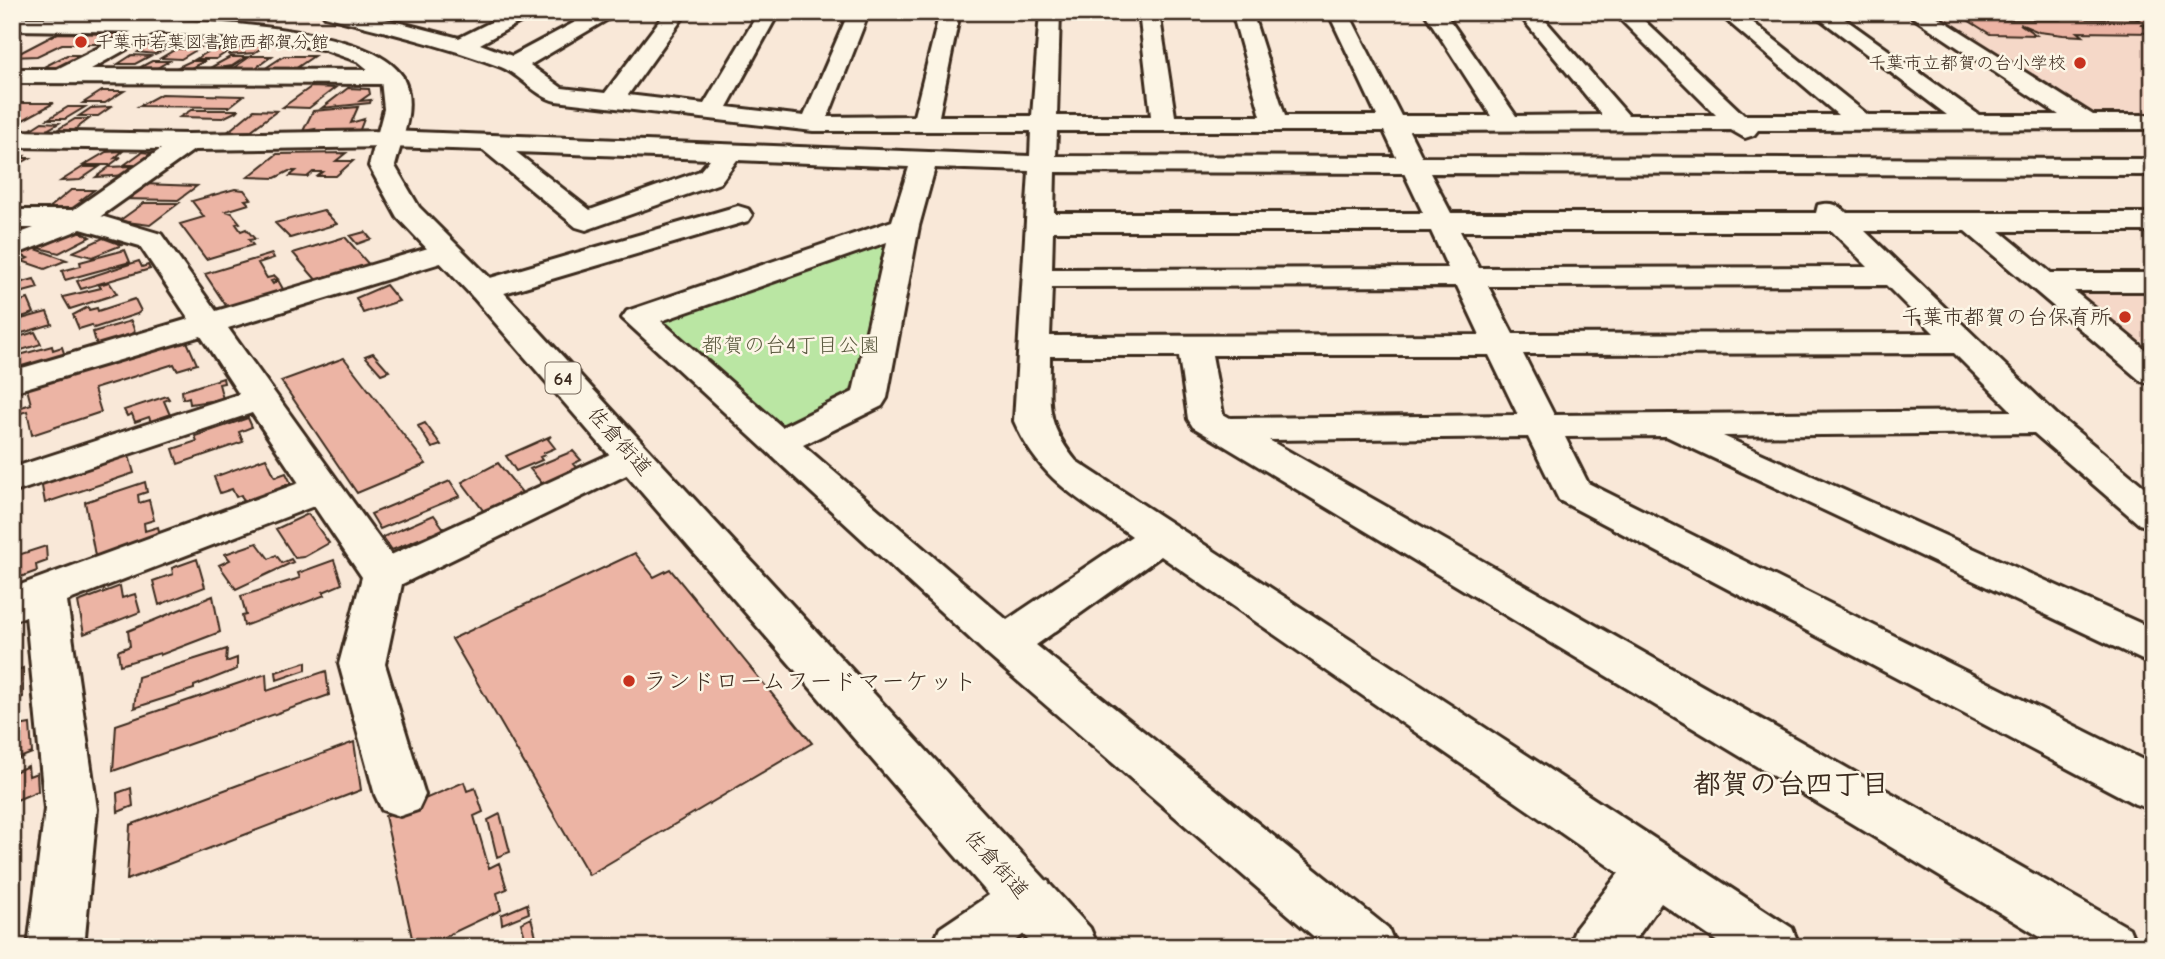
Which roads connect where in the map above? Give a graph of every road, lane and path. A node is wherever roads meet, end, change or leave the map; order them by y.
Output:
1 (332, 12) edge
2 (528, 12) edge
3 (610, 12) edge
4 (677, 12) edge
5 (769, 12) edge
6 (859, 12) edge
7 (950, 12) edge
8 (1050, 12) edge
9 (1149, 12) edge
10 (1242, 12) edge
11 (1338, 12) edge
12 (1434, 12) edge
13 (1527, 12) edge
14 (1623, 12) edge
15 (1727, 12) edge
16 (1821, 12) edge
17 (1915, 12) edge
18 (435, 17) dead end
19 (12, 24) edge
20 (152, 27) junction
21 (407, 30) junction
22 (462, 45) junction
23 (514, 64) junction
24 (12, 76) edge
25 (59, 77) junction
26 (391, 78) junction
27 (12, 100) edge
28 (612, 100) junction
29 (712, 111) junction
30 (1620, 121) junction
31 (1045, 122) junction
32 (1164, 122) junction
33 (1276, 122) junction
34 (1393, 122) junction
35 (1508, 122) junction
36 (1736, 122) junction
37 (1973, 122) junction
38 (2088, 122) junction
39 (2153, 122) edge
40 (925, 123) junction
41 (1863, 123) junction
42 (813, 124) junction
43 (12, 139) edge
44 (389, 139) junction
45 (188, 142) junction
46 (492, 144) junction
47 (729, 153) junction
48 (924, 161) junction
49 (1042, 164) junction
50 (2153, 166) edge
51 (1414, 167) junction
52 (1783, 167) junction
53 (738, 215) dead end
54 (12, 219) edge
55 (79, 219) junction
56 (1837, 220) junction
57 (1971, 220) junction
58 (1441, 221) junction
59 (1038, 222) junction
60 (2153, 222) edge
61 (905, 226) junction
62 (12, 247) edge
63 (446, 252) junction
64 (1895, 276) junction
65 (1467, 277) junction
66 (1037, 278) junction
67 (2043, 282) junction
68 (2153, 282) edge
69 (484, 290) junction
70 (207, 323) junction
71 (1963, 343) junction
72 (1501, 345) junction
73 (1032, 346) junction
74 (1194, 346) junction
75 (2153, 374) edge
76 (12, 382) edge
77 (261, 398) junction
78 (2043, 422) junction
79 (1668, 424) junction
80 (1541, 425) junction
81 (1223, 429) junction
82 (778, 443) junction
83 (634, 457) junction
84 (12, 481) edge
85 (324, 488) junction
86 (2153, 515) edge
87 (1162, 535) junction
88 (383, 576) junction
89 (29, 599) edge
90 (1005, 643) junction
91 (2153, 648) edge
92 (2153, 789) edge
93 (400, 795) dead end
94 (1655, 868) junction
95 (1029, 899) junction
96 (55, 946) edge
97 (960, 947) edge
98 (1070, 947) edge
99 (1368, 947) edge
100 (1596, 947) edge
101 (1772, 947) edge
102 (2109, 947) edge

1 - 21 street
2 - 22 street
3 - 23 street
4 - 28 street
5 - 29 street
6 - 42 street
7 - 40 street
8 - 31 street
9 - 32 street
10 - 33 street
11 - 34 street
12 - 35 street
13 - 30 street
14 - 36 street
15 - 41 street
16 - 37 street
17 - 38 street
18 - 21 street
19 - 20 street
20 - 25 street
20 - 26 street
21 - 22 street
22 - 23 street
23 - 28 street
24 - 25 street
25 - 26 street
25 - 27 street
26 - 44 street, 佐倉街道 / 64
28 - 29 street
29 - 42 street
30 - 35 street
30 - 36 street
31 - 32 street
31 - 40 street
31 - 49 street
32 - 33 street
33 - 34 street
34 - 35 street
34 - 51 street
36 - 41 street
36 - 52 street
37 - 38 street
37 - 41 street
38 - 39 street
38 - 50 street
40 - 42 street
43 - 45 street
44 - 45 street
44 - 46 street
44 - 63 street, 佐倉街道 / 64
45 - 55 street
46 - 47 street
46 - 47 street
47 - 48 street
48 - 49 street
48 - 61 street
49 - 51 street
49 - 59 street
50 - 52 street
51 - 52 street
51 - 58 street
52 - 56 street
53 - 69 street
54 - 55 street
55 - 62 street
55 - 70 street
56 - 57 street
56 - 58 street
56 - 64 street
57 - 60 street
57 - 67 street
58 - 59 street
58 - 65 street
59 - 66 street
61 - 82 street
61 - 82 street
63 - 69 street, 佐倉街道 / 64
63 - 70 street
64 - 65 street
64 - 71 street
65 - 66 street
65 - 72 street
66 - 73 street
67 - 68 street
67 - 75 street
69 - 83 street, 佐倉街道 / 64
70 - 76 street
70 - 77 street
71 - 72 street
71 - 78 street
72 - 74 street
72 - 80 street
73 - 74 street
73 - 87 street
74 - 81 street
77 - 84 street
77 - 85 street
78 - 79 street
78 - 86 street
79 - 80 street
79 - 91 street
80 - 81 street
80 - 92 street
81 - 102 street
82 - 90 street
83 - 88 street
83 - 95 street, 佐倉街道 / 64
85 - 88 street
85 - 89 street
87 - 90 street
87 - 94 street
88 - 93 street
89 - 96 street
90 - 99 street
94 - 100 street
94 - 101 street
95 - 97 street
95 - 98 street, 佐倉街道 / 64

